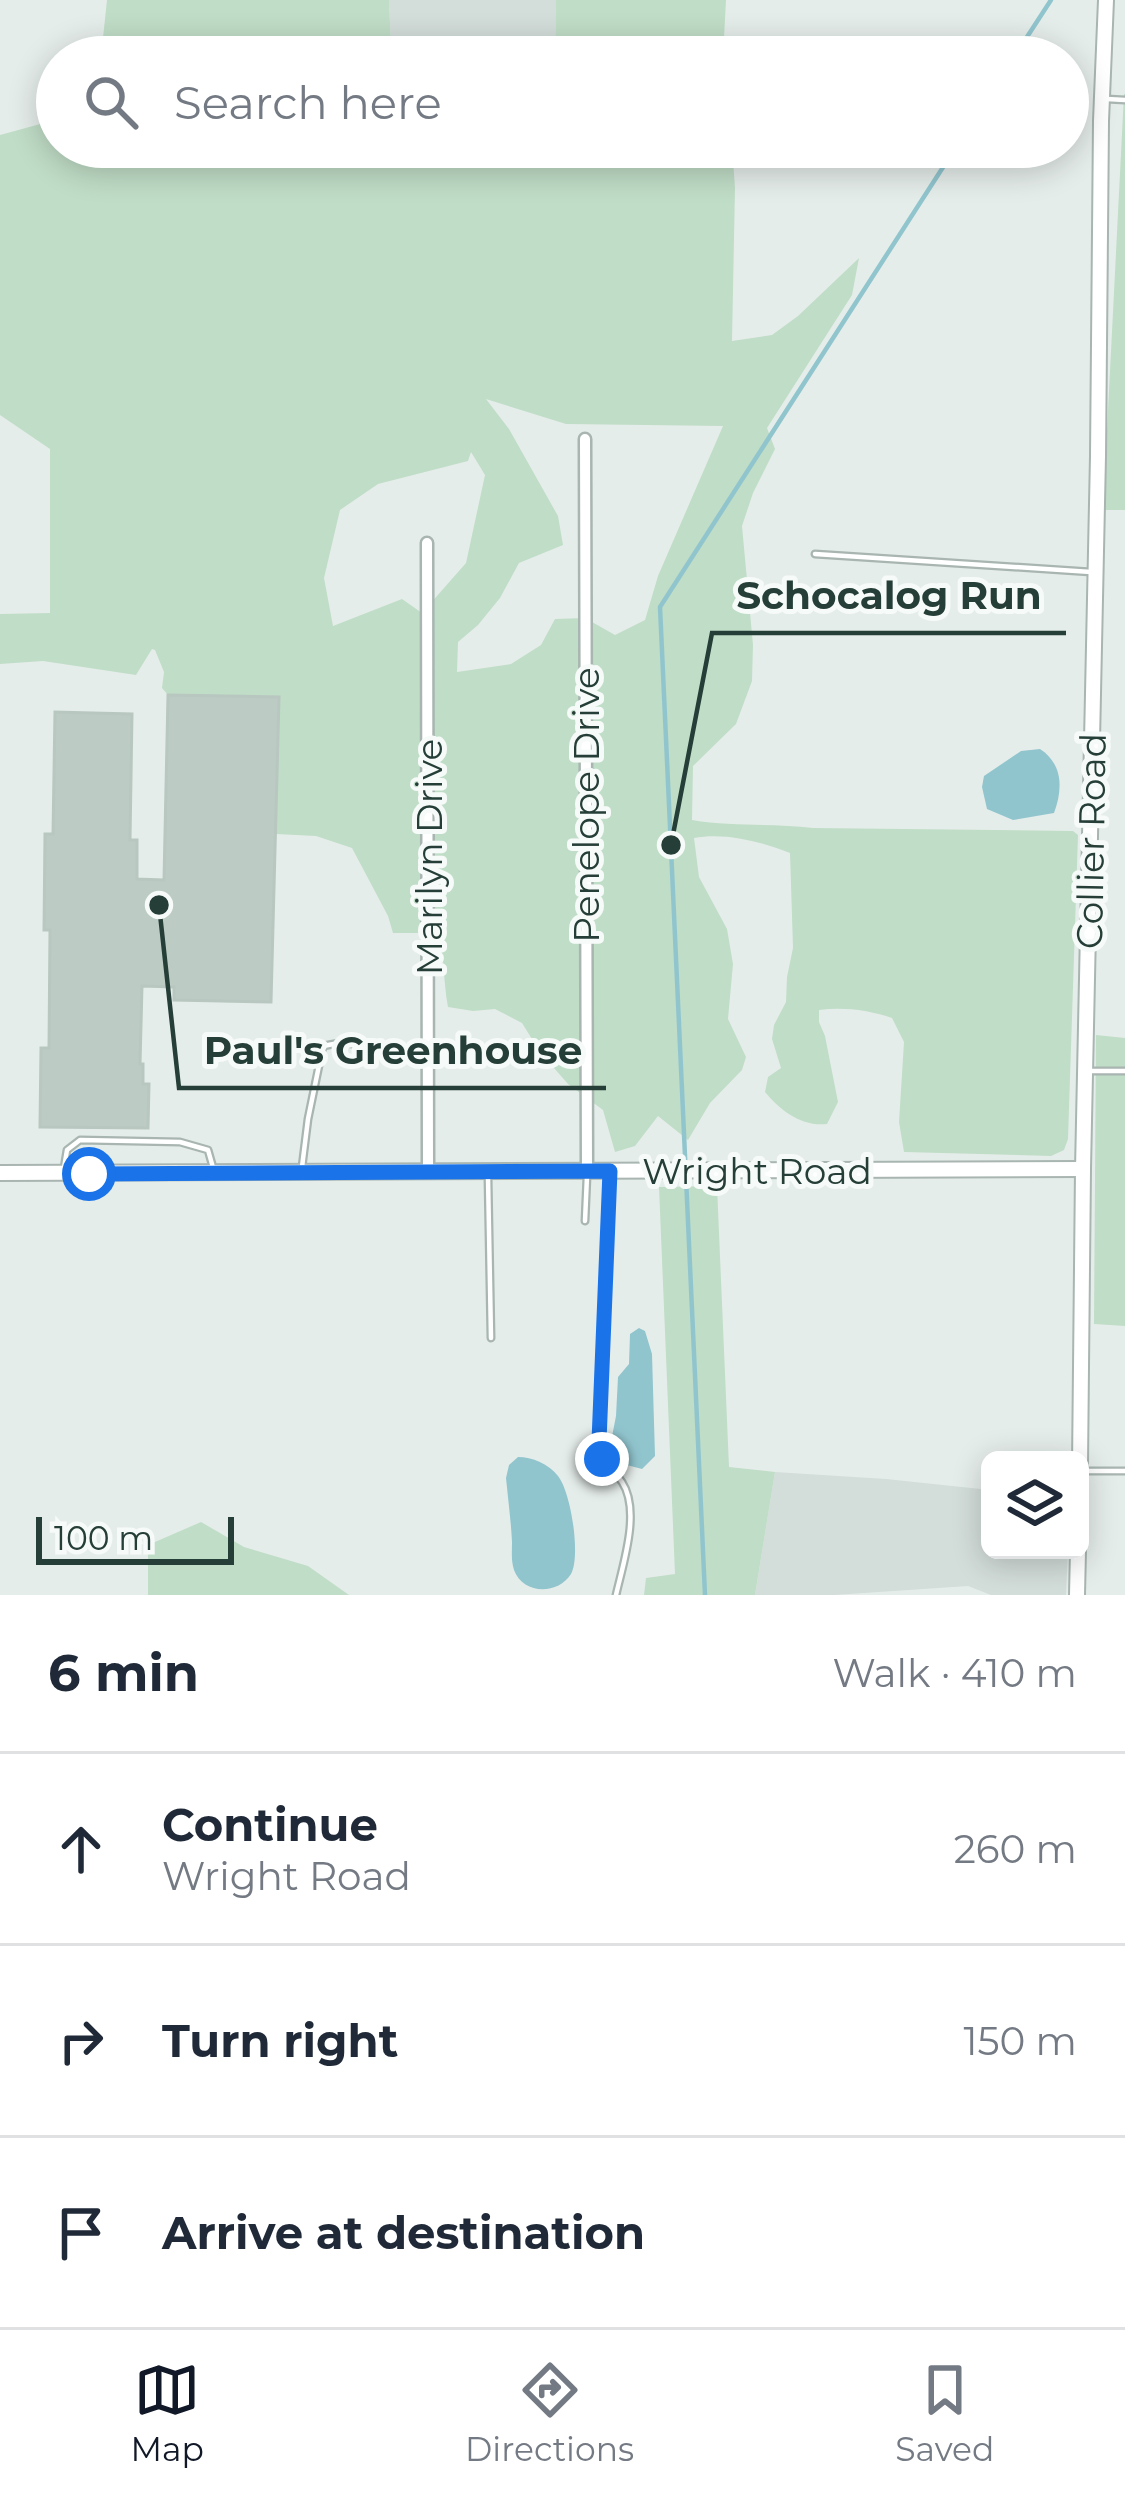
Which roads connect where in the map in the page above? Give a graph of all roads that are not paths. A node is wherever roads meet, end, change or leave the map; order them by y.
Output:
1 (1106, 0) edge
2 (1102, 99) junction
3 (1125, 100) edge
4 (585, 439) dead end
5 (428, 543) dead end
6 (815, 554) dead end
7 (1096, 572) junction
8 (429, 1049) junction
9 (1086, 1071) junction
10 (1125, 1071) edge
11 (1083, 1169) junction
12 (428, 1171) junction
13 (489, 1171) junction
14 (587, 1171) junction
15 (610, 1171) junction
16 (302, 1172) junction
17 (0, 1173) edge
18 (215, 1173) junction
19 (63, 1174) junction
20 (585, 1221) dead end
21 (491, 1338) dead end
22 (1080, 1451) edge
23 (1089, 1469) edge
24 (1125, 1472) edge
25 (1078, 1559) edge
26 (616, 1595) edge
27 (1077, 1595) edge

1 - 2 street, Collier Road
2 - 3 lane
2 - 7 street, Collier Road
4 - 14 street, Penelope Drive
5 - 8 street, Marilyn Drive
6 - 7 lane
7 - 9 street, Collier Road
8 - 12 street, Marilyn Drive
8 - 16 lane
9 - 10 lane
9 - 11 street, Collier Road
11 - 15 street, Wright Road
11 - 22 street, Collier Road
12 - 13 street, Wright Road
12 - 16 street, Wright Road
13 - 14 street, Wright Road
13 - 21 lane
14 - 15 street, Wright Road
14 - 20 lane
15 - 26 lane
16 - 18 street, Wright Road
17 - 19 street, Wright Road
18 - 19 street, Wright Road
18 - 19 lane
23 - 24 lane
25 - 27 street

